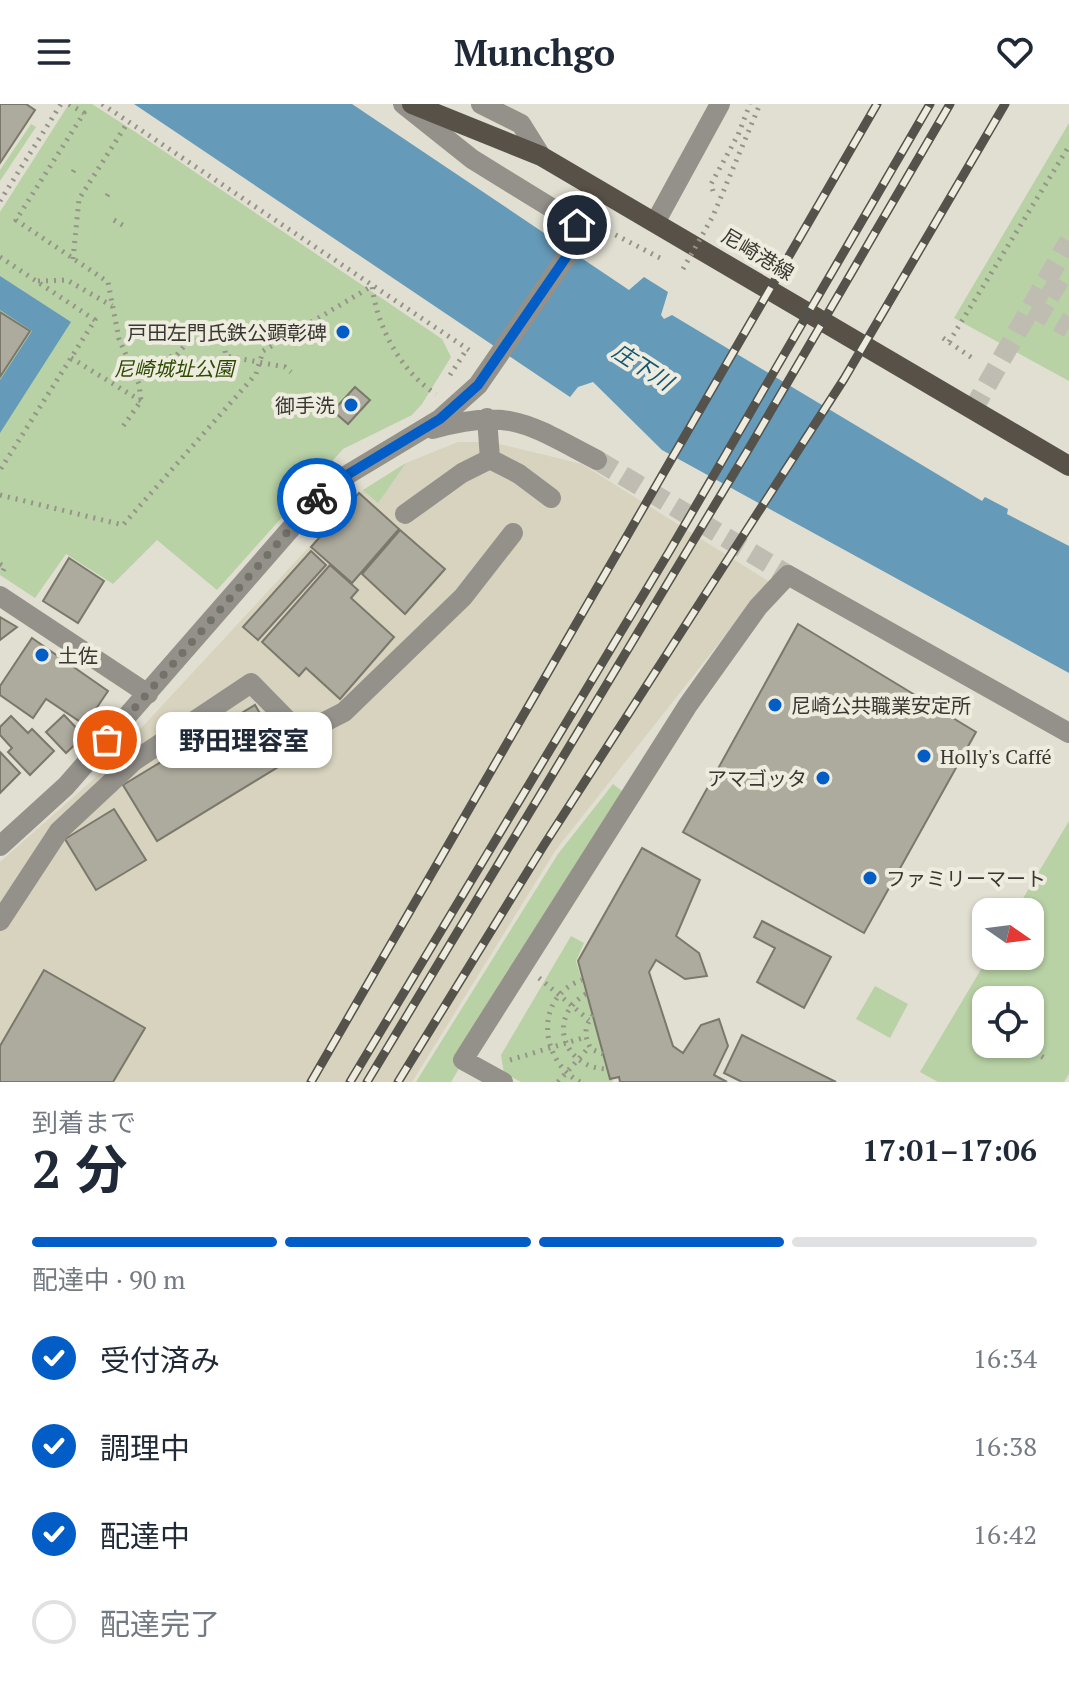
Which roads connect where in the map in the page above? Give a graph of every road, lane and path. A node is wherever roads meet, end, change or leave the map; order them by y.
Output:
1 (61, 104) edge
2 (69, 104) edge
3 (102, 104) edge
4 (403, 104) edge
5 (412, 104) edge
6 (481, 104) edge
7 (720, 104) edge
8 (750, 104) edge
9 (760, 104) edge
10 (128, 122) junction
11 (1069, 146) edge
12 (541, 156) junction
13 (111, 189) dead end
14 (713, 191) dead end
15 (107, 196) dead end
16 (0, 201) edge
17 (114, 220) dead end
18 (656, 221) junction
19 (124, 226) dead end
20 (576, 244) junction
21 (0, 257) edge
22 (73, 259) junction
23 (38, 281) junction
24 (372, 286) junction
25 (113, 306) junction
26 (467, 349) junction
27 (71, 358) junction
28 (480, 358) dead end
29 (975, 360) dead end
30 (130, 362) junction
31 (259, 363) junction
32 (291, 372) dead end
33 (141, 401) junction
34 (487, 418) junction
35 (121, 429) dead end
36 (399, 442) junction
37 (490, 459) junction
38 (597, 460) tunnel mouth
39 (1069, 466) edge
40 (0, 470) edge
41 (0, 495) edge
42 (551, 498) dead end
43 (405, 514) dead end
44 (513, 533) dead end
45 (0, 596) edge
46 (148, 694) junction
47 (1069, 733) edge
48 (0, 846) edge
49 (0, 921) edge
50 (523, 965) junction
51 (582, 980) dead end
52 (586, 994) dead end
53 (560, 995) junction
54 (572, 1006) junction
55 (586, 1037) junction
56 (565, 1042) junction
57 (549, 1047) junction
58 (589, 1047) junction
59 (603, 1054) dead end
60 (577, 1061) junction
61 (607, 1069) dead end
62 (481, 1070) junction
63 (566, 1073) junction
64 (503, 1082) edge
65 (558, 1082) edge
66 (580, 1082) edge

1 - 16 path
2 - 22 path
3 - 10 path
4 - 20 street
5 - 12 main road, 尼崎港線
6 - 12 street
7 - 18 street
8 - 14 path
9 - 20 path, bridge
10 - 22 path
10 - 24 path
11 - 29 path
12 - 18 main road, 尼崎港線
13 - 15 path
17 - 19 path
18 - 39 main road, 尼崎港線
20 - 36 street
21 - 23 path
22 - 25 path
23 - 25 path
23 - 27 path
24 - 26 path
24 - 26 path
24 - 31 path
25 - 30 path
26 - 28 path
27 - 33 path
27 - 40 path
30 - 31 path
30 - 33 path
31 - 32 path
31 - 41 path
33 - 35 path
34 - 36 street
34 - 37 street
34 - 38 street
36 - 46 street
37 - 42 street
37 - 43 street
44 - 49 street
45 - 46 street
46 - 48 street
47 - 50 street
50 - 53 path
50 - 62 street
51 - 53 path
52 - 54 path
53 - 54 path
53 - 57 path
54 - 55 path
54 - 56 path
55 - 56 path
55 - 58 path
56 - 57 path
56 - 60 path
57 - 62 path
57 - 63 path
58 - 59 path
58 - 60 path
60 - 61 path
60 - 63 path
62 - 64 street
63 - 65 path
63 - 66 path

